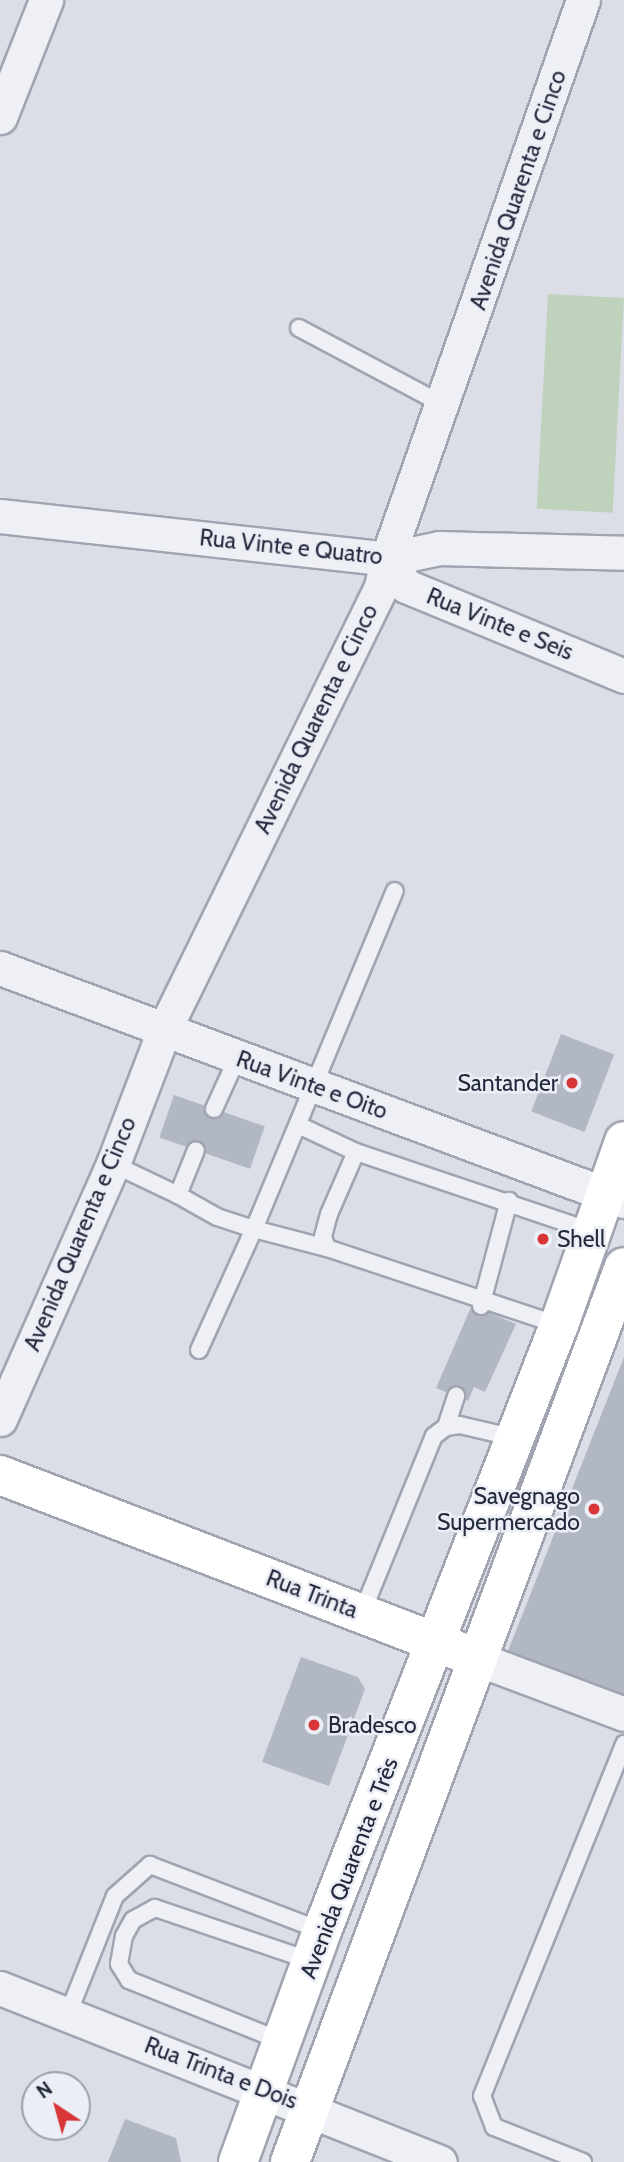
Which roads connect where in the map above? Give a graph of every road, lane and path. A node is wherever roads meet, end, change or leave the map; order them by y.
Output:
1 (47, 0) edge
2 (583, 0) edge
3 (0, 117) edge
4 (299, 328) dead end
5 (444, 405) junction
6 (0, 516) edge
7 (469, 551) junction
8 (624, 553) edge
9 (387, 559) junction
10 (460, 605) junction
11 (624, 676) edge
12 (395, 891) dead end
13 (0, 968) edge
14 (165, 1028) junction
15 (237, 1058) junction
16 (313, 1084) junction
17 (214, 1109) dead end
18 (298, 1125) junction
19 (624, 1141) edge
20 (196, 1150) dead end
21 (356, 1152) junction
22 (113, 1164) junction
23 (178, 1195) junction
24 (614, 1197) edge
25 (509, 1201) junction
26 (254, 1229) junction
27 (591, 1231) junction
28 (327, 1248) junction
29 (624, 1267) edge
30 (481, 1303) junction
31 (559, 1325) junction
32 (199, 1350) dead end
33 (456, 1396) dead end
34 (0, 1419) edge
35 (446, 1426) junction
36 (516, 1438) junction
37 (0, 1475) edge
38 (362, 1614) junction
39 (436, 1641) junction
40 (478, 1658) junction
41 (624, 1714) edge
42 (624, 1744) edge
43 (317, 1946) junction
44 (0, 1988) edge
45 (68, 2014) junction
46 (285, 2042) junction
47 (266, 2091) junction
48 (311, 2109) junction
49 (238, 2162) edge
50 (290, 2162) edge
51 (440, 2162) edge
52 (583, 2162) edge

1 - 3 street
2 - 5 street, Avenida Quarenta e Cinco
4 - 5 lane
5 - 9 street, Avenida Quarenta e Cinco
6 - 9 street, Rua Vinte e Quatro
7 - 8 street, Rua Vinte e Quatro
7 - 9 street, Rua Vinte e Quatro
7 - 10 street
9 - 10 street, Rua Vinte e Seis
9 - 14 street, Avenida Quarenta e Cinco
10 - 11 street, Rua Vinte e Seis
12 - 16 lane
13 - 14 street, Rua Vinte e Oito
14 - 15 street, Rua Vinte e Oito
14 - 22 street, Avenida Quarenta e Cinco
15 - 16 street, Rua Vinte e Oito
15 - 17 lane
16 - 18 lane
16 - 24 street, Rua Vinte e Oito
18 - 21 lane
18 - 26 lane
19 - 24 main road, Avenida Quarenta e Três
20 - 23 lane
21 - 25 lane
21 - 28 lane
22 - 23 lane
22 - 34 street, Avenida Quarenta e Cinco
23 - 26 lane
24 - 27 main road, Avenida Quarenta e Três
25 - 27 lane
25 - 30 lane
26 - 28 lane
26 - 32 lane
27 - 31 main road, Avenida Quarenta e Três
28 - 30 lane
29 - 40 main road, Avenida Quarenta e Três
30 - 31 lane
31 - 36 main road, Avenida Quarenta e Três
33 - 35 lane
35 - 36 lane
35 - 38 lane
36 - 39 main road, Avenida Quarenta e Três
37 - 38 main road, Rua Trinta
38 - 39 main road, Rua Trinta
39 - 40 main road, Rua Trinta
39 - 43 main road, Avenida Quarenta e Três
40 - 41 street, Rua Trinta
40 - 48 main road, Avenida Quarenta e Três
42 - 52 lane
43 - 45 lane
43 - 46 main road, Avenida Quarenta e Três
43 - 46 lane
44 - 45 street, Rua Trinta e Dois
45 - 47 street, Rua Trinta e Dois
46 - 47 main road, Avenida Quarenta e Três
47 - 48 street, Rua Trinta e Dois
47 - 49 main road, Avenida Quarenta e Três
48 - 50 main road, Avenida Quarenta e Três
48 - 51 street, Rua Trinta e Dois

